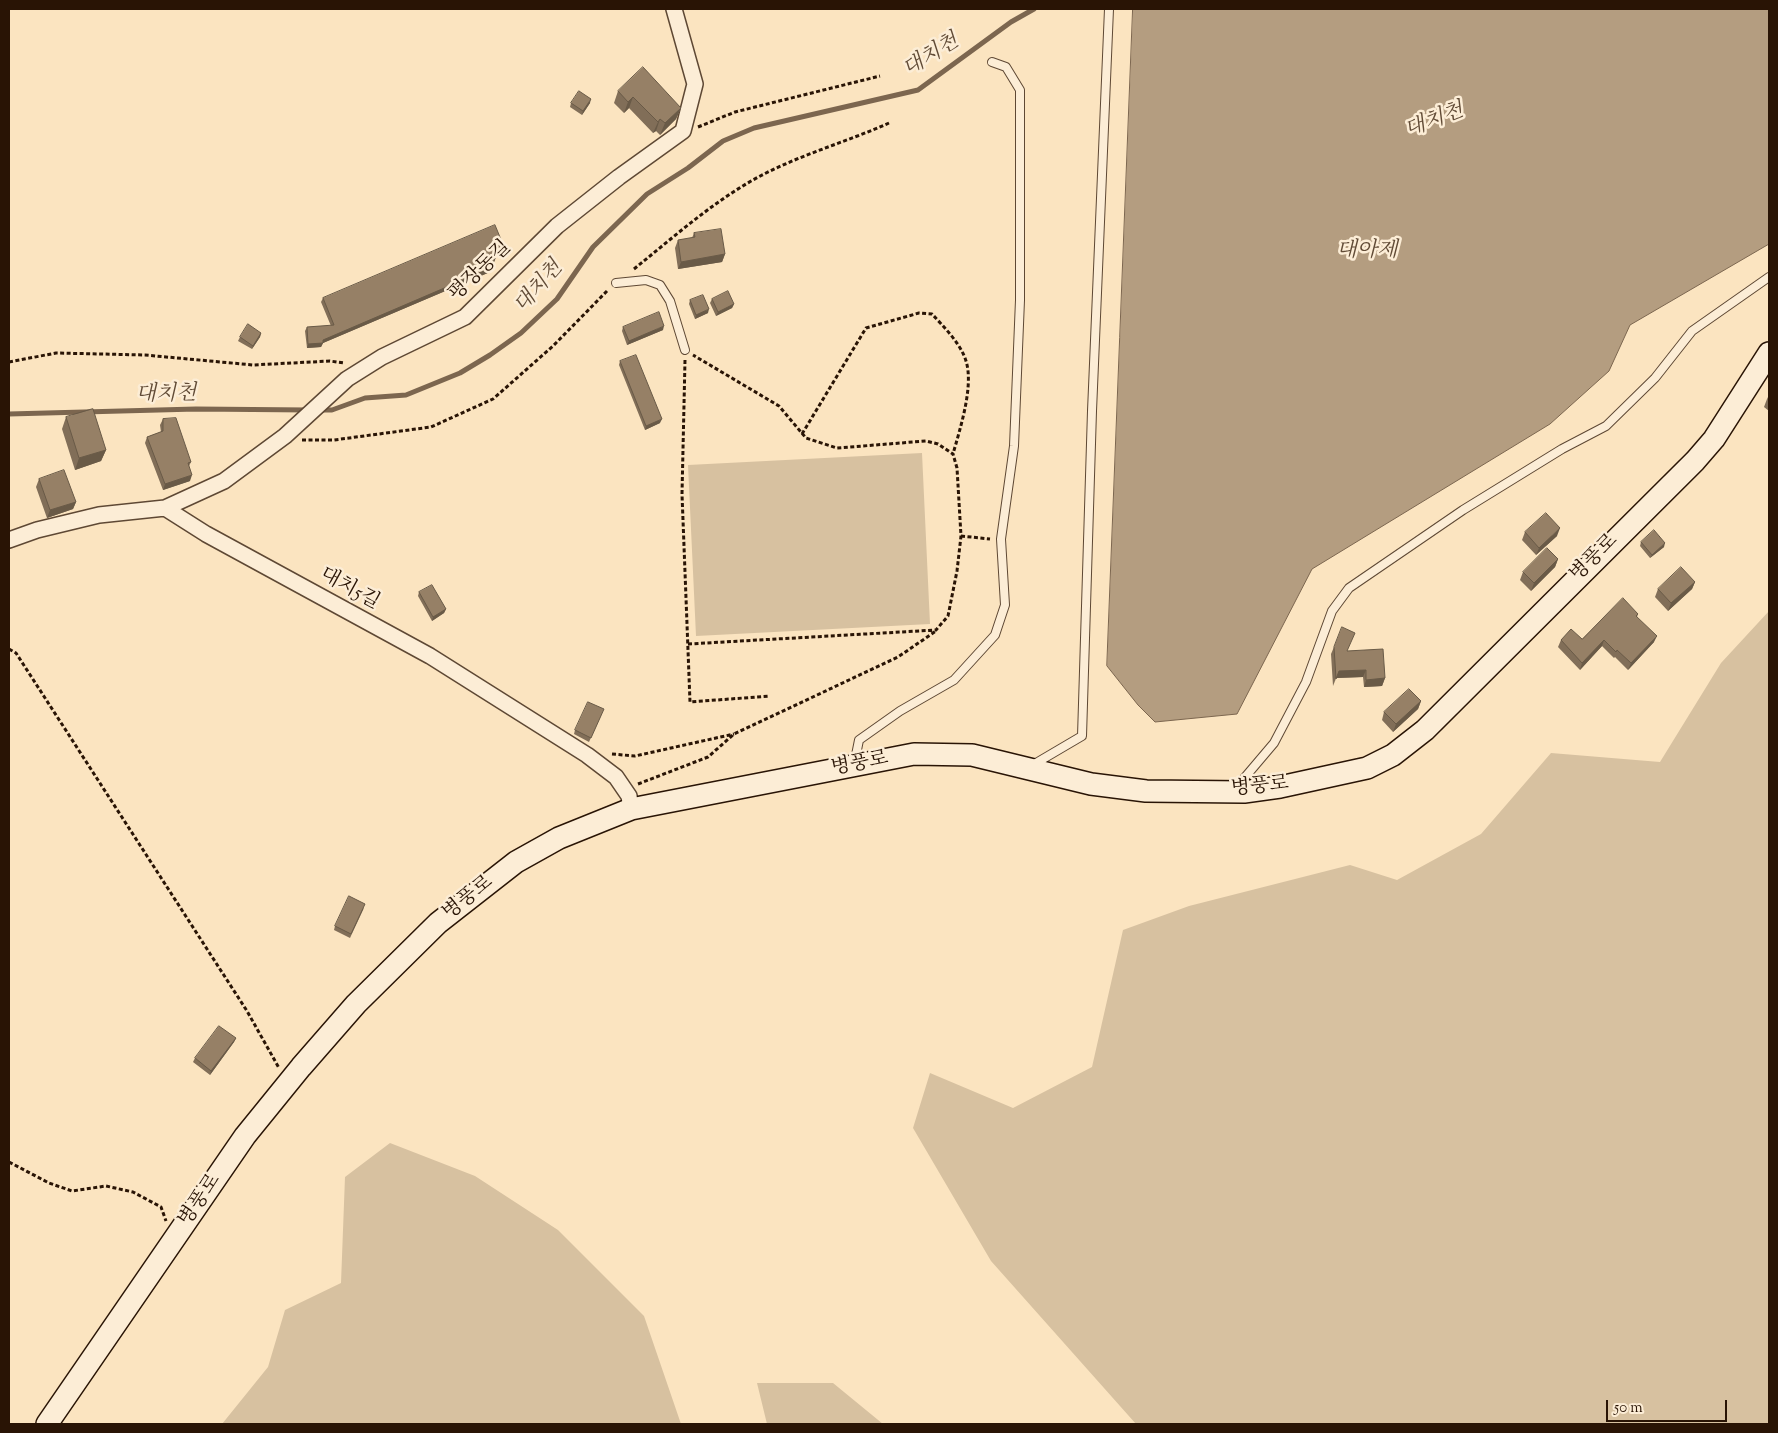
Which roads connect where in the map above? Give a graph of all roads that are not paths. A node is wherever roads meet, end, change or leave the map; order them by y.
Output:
1 (674, 9) edge
2 (1109, 9) edge
3 (992, 62) dead end
4 (1769, 277) edge
5 (616, 283) road end
6 (685, 350) road end
7 (1769, 353) edge
8 (165, 508) junction
9 (9, 540) edge
10 (853, 766) junction
11 (1027, 768) junction
12 (1232, 792) junction
13 (631, 809) junction
14 (47, 1424) edge

1 - 8 street, 평장동길
2 - 11 lane
3 - 10 lane
4 - 12 lane
5 - 6 lane
7 - 12 main road, 병풍로
8 - 9 street
8 - 13 street, 대치5길
10 - 11 main road, 병풍로
10 - 13 main road, 병풍로
11 - 12 main road, 병풍로
13 - 14 main road, 병풍로

